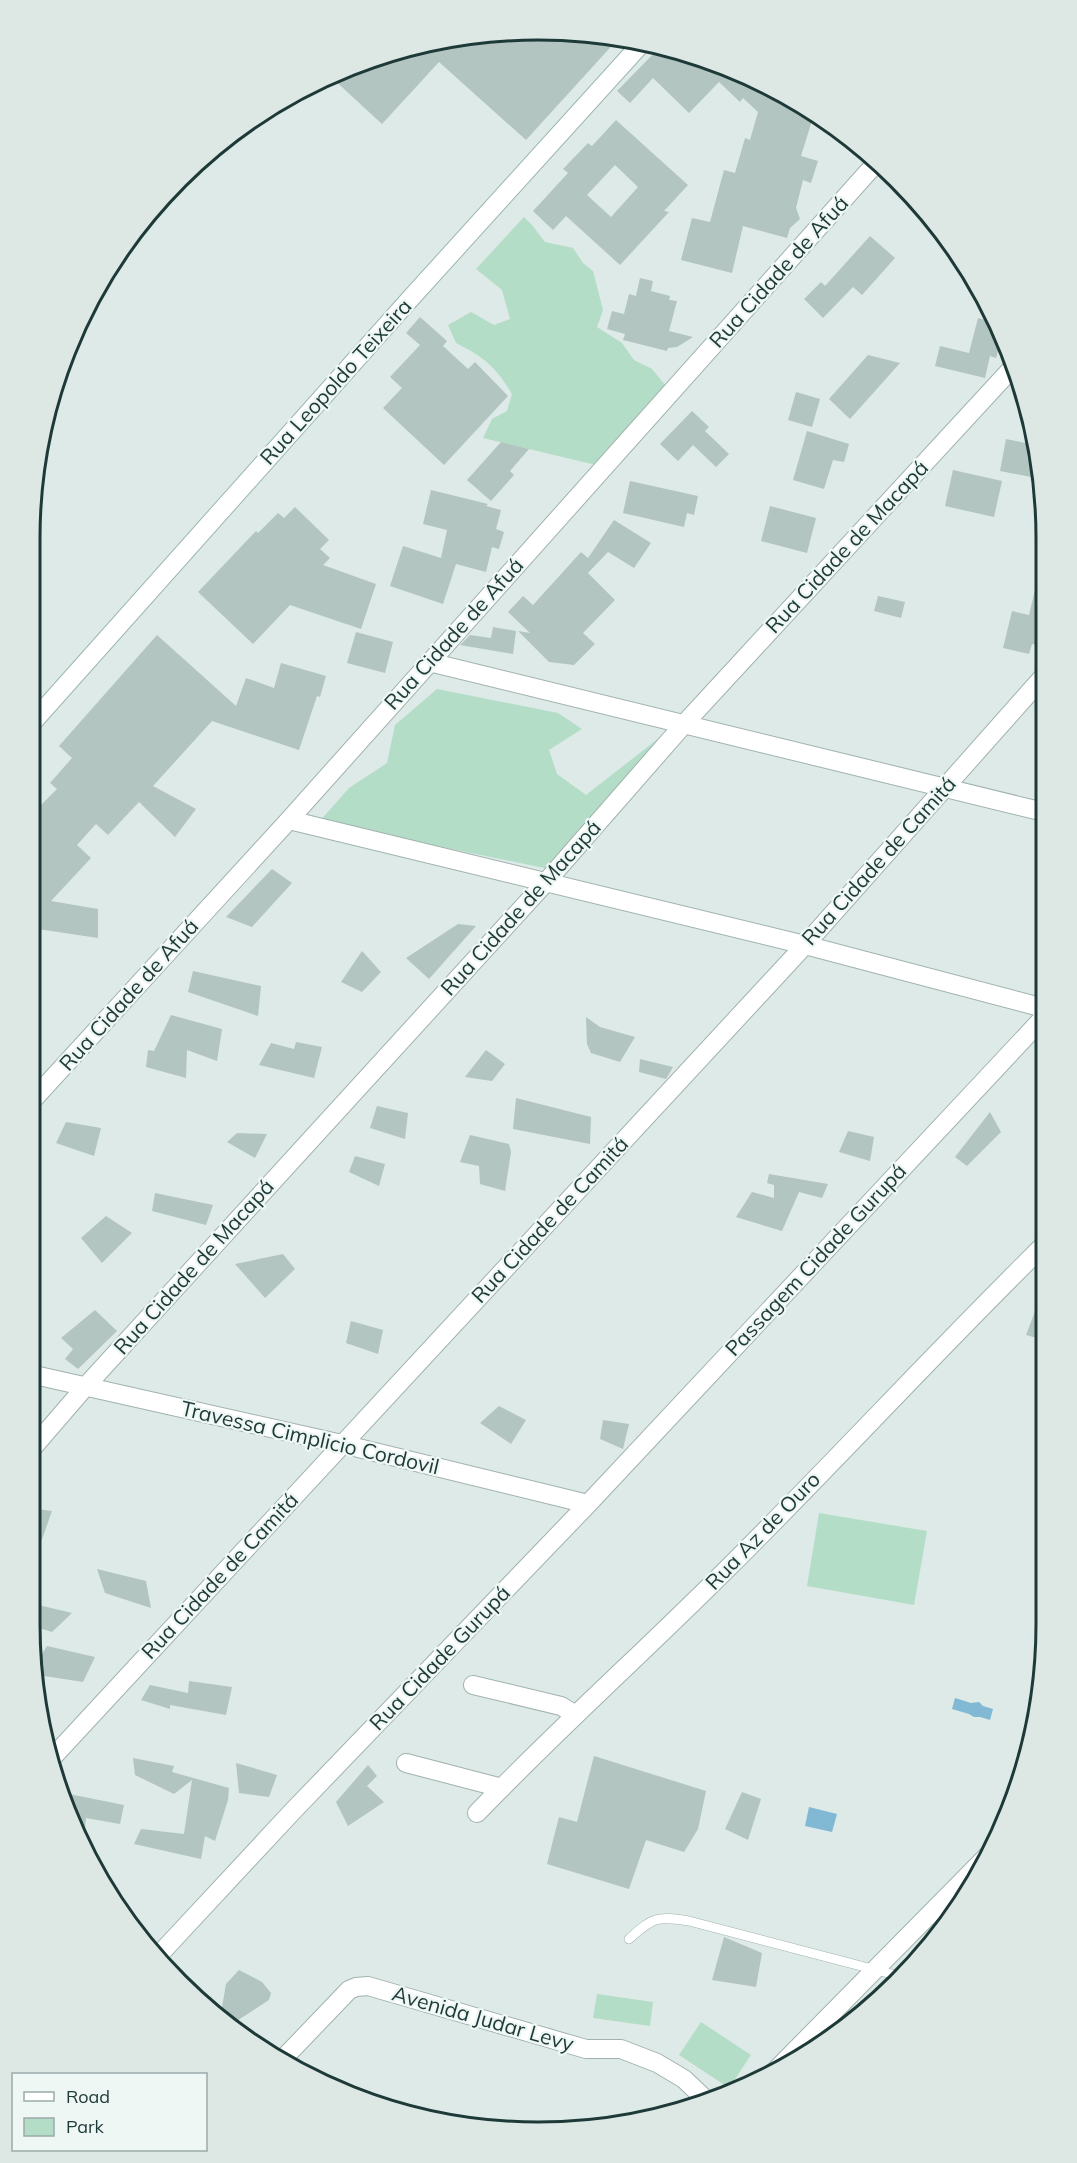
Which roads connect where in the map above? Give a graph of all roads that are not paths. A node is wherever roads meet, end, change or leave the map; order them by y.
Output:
1 (636, 50) edge
2 (871, 168) edge
3 (1008, 373) edge
4 (429, 662) junction
5 (1036, 685) edge
6 (40, 714) edge
7 (685, 723) junction
8 (943, 789) junction
9 (1036, 810) edge
10 (289, 820) junction
11 (546, 882) junction
12 (805, 945) junction
13 (1036, 1006) edge
14 (1036, 1026) edge
15 (40, 1092) edge
16 (1036, 1253) edge
17 (40, 1376) edge
18 (86, 1386) junction
19 (40, 1439) edge
20 (342, 1444) junction
21 (588, 1504) junction
22 (473, 1685) dead end
23 (576, 1715) junction
24 (57, 1753) edge
25 (406, 1763) dead end
26 (502, 1788) junction
27 (477, 1813) dead end
28 (970, 1874) edge
29 (629, 1939) dead end
30 (162, 1951) edge
31 (874, 1969) junction
32 (893, 1974) edge
33 (792, 2054) edge
34 (287, 2055) edge
35 (701, 2095) edge

1 - 6 street, Rua Leopoldo Teixeira
2 - 4 street, Rua Cidade de Afuá
3 - 7 street, Rua Cidade de Macapá
4 - 7 street
4 - 10 street, Rua Cidade de Afuá
5 - 8 street, Rua Cidade de Camitá
7 - 8 street
7 - 11 street, Rua Cidade de Macapá
8 - 9 street
8 - 12 street, Rua Cidade de Camitá
10 - 11 street
10 - 15 street, Rua Cidade de Afuá
11 - 12 street
11 - 18 street, Rua Cidade de Macapá
12 - 13 street
12 - 20 street, Rua Cidade de Camitá
14 - 21 street, Passagem Cidade Gurupá
16 - 23 street, Rua Az de Ouro
17 - 18 street, Travessa Cimplicio Cordovil
18 - 19 street, Rua Cidade de Macapá
18 - 20 street, Travessa Cimplicio Cordovil
20 - 21 street, Travessa Cimplicio Cordovil
20 - 24 street, Rua Cidade de Camitá
21 - 30 street, Rua Cidade Gurupá
22 - 23 street
23 - 26 street, Rua Az de Ouro
25 - 26 street
26 - 27 street, Rua Az de Ouro
28 - 31 street
29 - 31 lane
31 - 32 lane
31 - 33 street
34 - 35 street, Avenida Judar Levy

